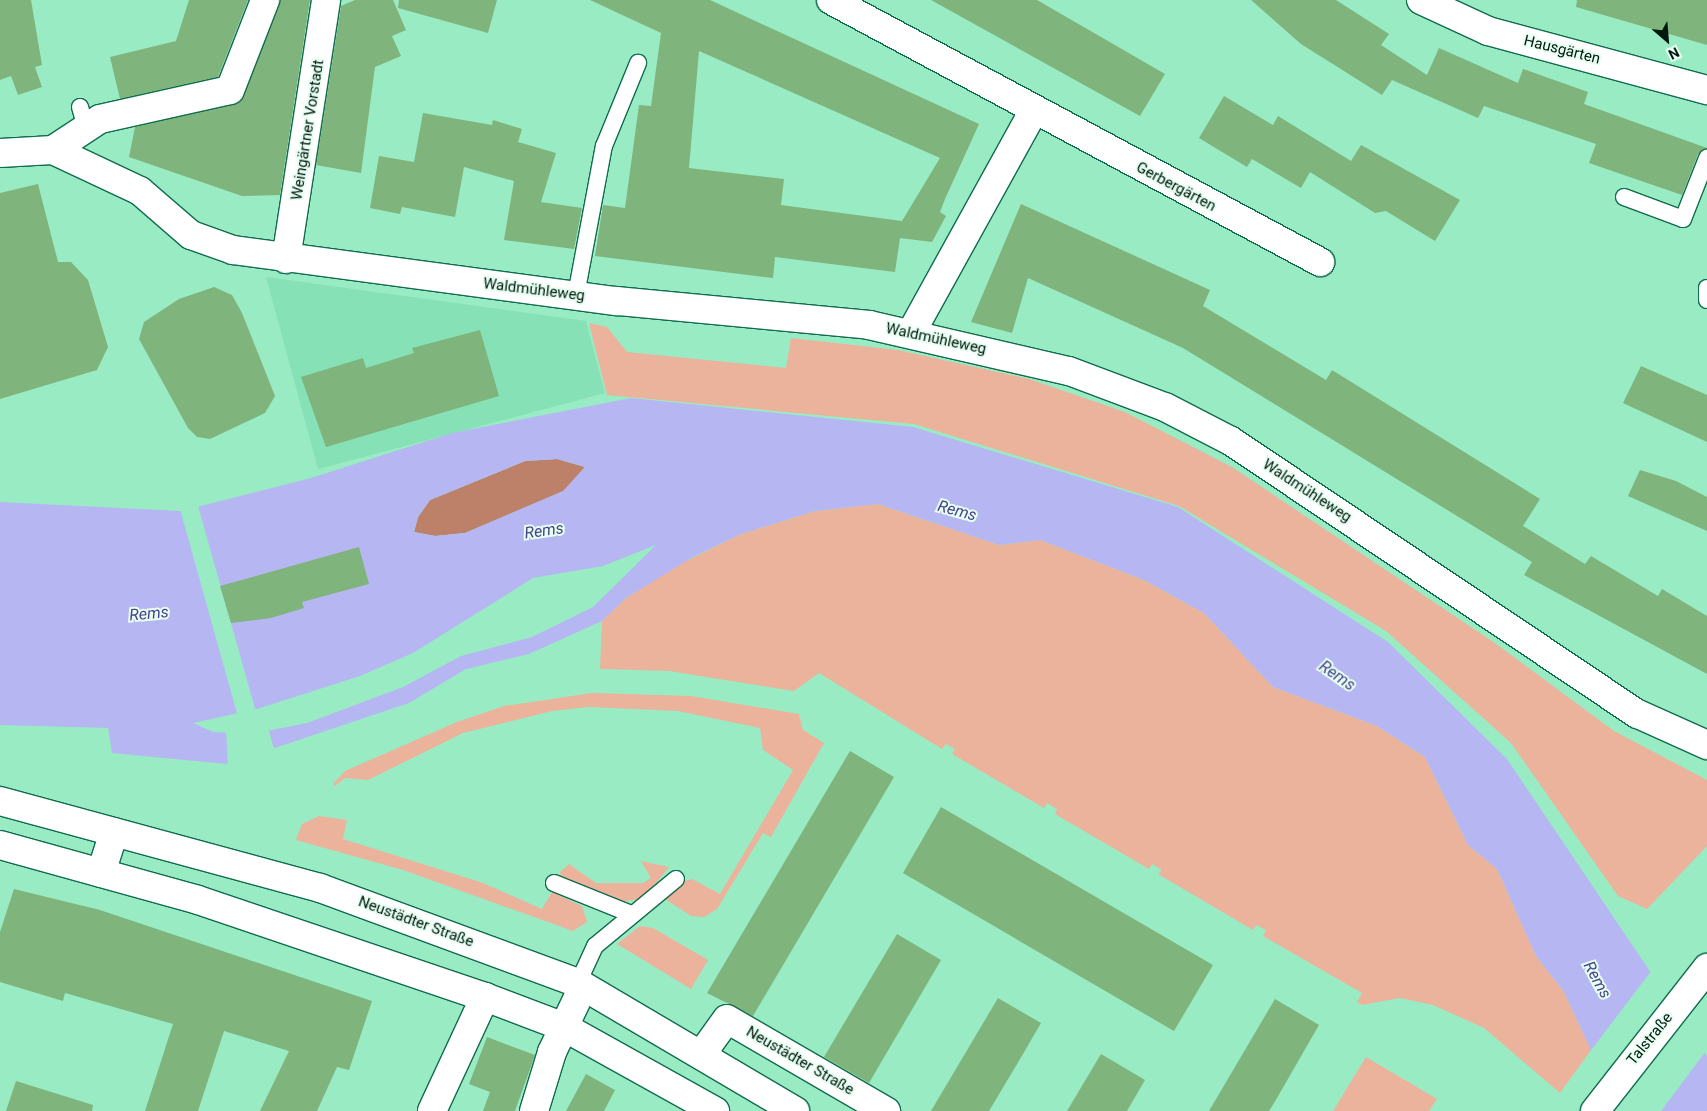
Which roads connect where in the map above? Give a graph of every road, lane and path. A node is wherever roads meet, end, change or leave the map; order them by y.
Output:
1 (265, 0) edge
2 (326, 0) edge
3 (830, 0) edge
4 (1421, 0) edge
5 (638, 63) dead end
6 (1707, 90) edge
7 (1034, 110) junction
8 (53, 150) junction
9 (0, 152) edge
10 (1707, 158) edge
11 (1624, 198) dead end
12 (286, 258) junction
13 (1320, 262) dead end
14 (1707, 288) edge
15 (576, 295) junction
16 (1707, 300) edge
17 (911, 333) junction
18 (1707, 745) edge
19 (0, 801) edge
20 (114, 832) junction
21 (0, 845) edge
22 (101, 874) junction
23 (676, 879) dead end
24 (554, 883) dead end
25 (631, 914) junction
26 (1707, 968) edge
27 (581, 985) junction
28 (485, 997) junction
29 (564, 1027) junction
30 (701, 1055) junction
31 (432, 1111) edge
32 (534, 1111) edge
33 (715, 1111) edge
34 (795, 1111) edge
35 (886, 1111) edge
36 (1595, 1111) edge

1 - 8 street
2 - 12 street, Weingärtner Vorstadt
3 - 7 street, Gerbergärten
4 - 6 street, Hausgärten
5 - 15 lane
7 - 13 street, Gerbergärten
7 - 17 street
8 - 9 street
8 - 12 street, Waldmühleweg
10 - 11 lane
12 - 15 street, Waldmühleweg
14 - 16 lane
15 - 17 street, Waldmühleweg
17 - 18 street, Waldmühleweg
19 - 20 street, Neustädter Straße
20 - 22 street
20 - 27 street, Neustädter Straße
21 - 22 street
22 - 28 street
23 - 25 lane
24 - 25 lane
25 - 27 lane
26 - 36 street, Talstraße
27 - 29 street
27 - 30 street, Neustädter Straße
28 - 29 street
28 - 31 street
29 - 32 street
29 - 33 street
30 - 34 street, Neustädter Straße
30 - 35 street, Neustädter Straße

